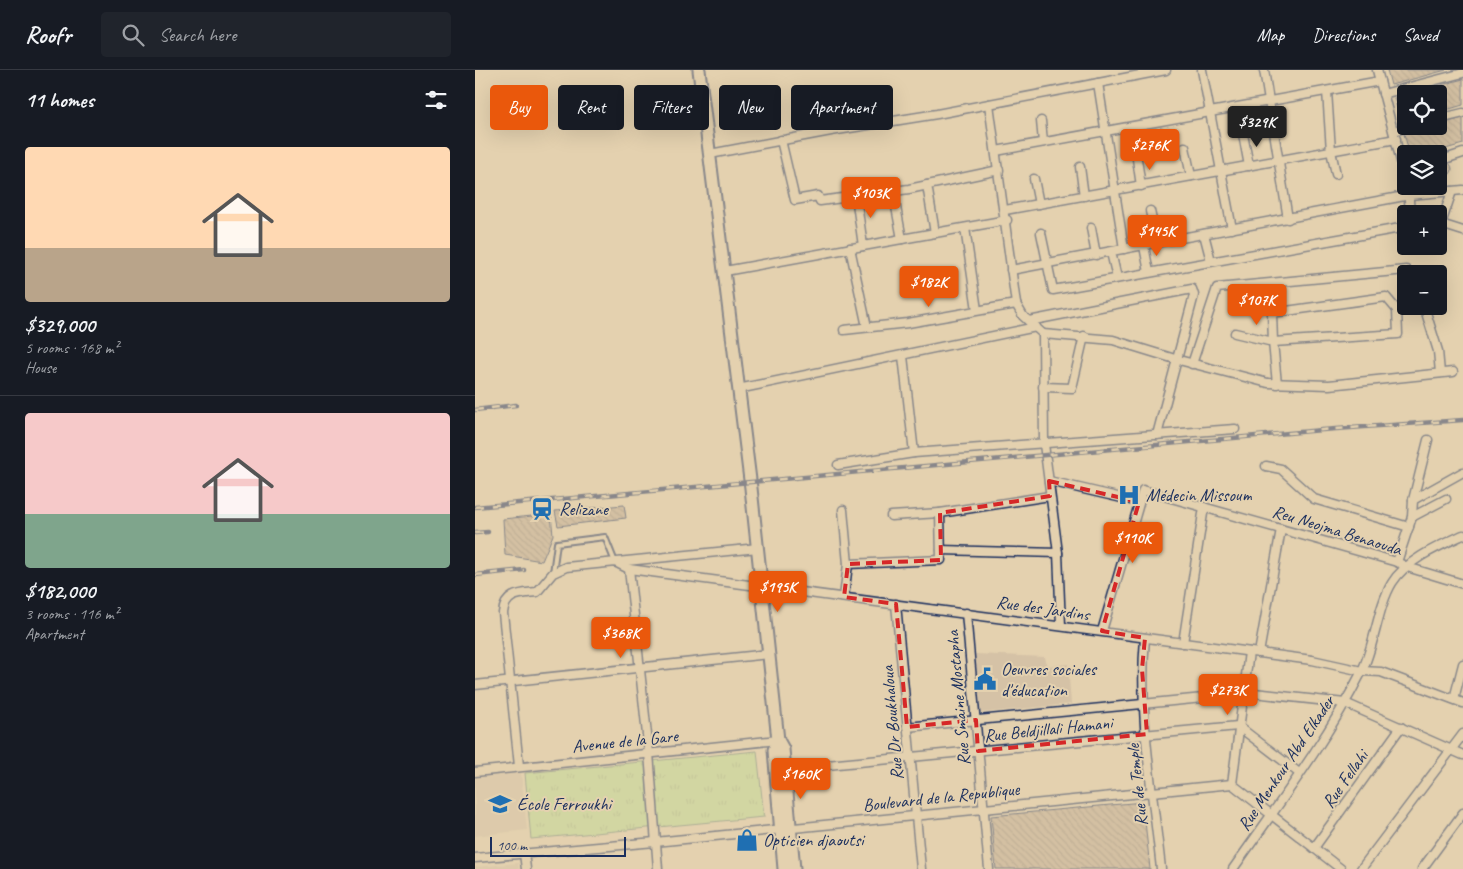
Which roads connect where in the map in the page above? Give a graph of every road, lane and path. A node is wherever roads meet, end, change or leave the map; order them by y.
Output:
1 (699, 70) edge
2 (1166, 70) edge
3 (1202, 70) edge
4 (1264, 70) edge
5 (1377, 70) edge
6 (1463, 73) edge
7 (1098, 82) junction
8 (1380, 82) junction
9 (1327, 92) junction
10 (1383, 94) junction
11 (1269, 102) junction
12 (989, 104) junction
13 (1463, 113) edge
14 (1209, 114) junction
15 (1447, 117) edge
16 (1041, 120) dead end
17 (1105, 132) junction
18 (1243, 134) dead end
19 (1395, 135) junction
20 (781, 140) junction
21 (1043, 142) junction
22 (1398, 145) edge
23 (1185, 147) dead end
24 (996, 151) junction
25 (1331, 151) junction
26 (710, 154) junction
27 (1463, 154) edge
28 (1137, 159) dead end
29 (1447, 159) edge
30 (1279, 160) junction
31 (1249, 166) junction
32 (1079, 168) dead end
33 (999, 170) junction
34 (1219, 171) junction
35 (1336, 174) dead end
36 (1191, 176) junction
37 (1034, 179) dead end
38 (927, 185) junction
39 (1141, 186) junction
40 (1463, 190) edge
41 (893, 191) junction
42 (1114, 191) junction
43 (1447, 191) edge
44 (1452, 191) junction
45 (1410, 195) joint
46 (856, 196) junction
47 (1084, 196) junction
48 (1039, 204) junction
49 (1410, 205) edge
50 (1005, 210) junction
51 (1150, 211) dead end
52 (1288, 219) junction
53 (1007, 220) junction
54 (965, 228) junction
55 (1091, 228) dead end
56 (1232, 229) junction
57 (1397, 229) edge
58 (1463, 231) edge
59 (935, 233) junction
60 (1041, 233) dead end
61 (1204, 234) junction
62 (903, 239) junction
63 (1157, 243) junction
64 (863, 246) junction
65 (1144, 246) junction
66 (850, 248) junction
67 (1124, 249) junction
68 (1111, 252) junction
69 (1096, 255) junction
70 (1211, 261) junction
71 (1047, 264) junction
72 (1011, 270) junction
73 (725, 271) junction
74 (1397, 271) edge
75 (1149, 272) junction
76 (1117, 278) junction
77 (1016, 304) junction
78 (977, 310) junction
79 (1397, 310) edge
80 (1397, 315) edge
81 (1427, 315) edge
82 (1029, 321) junction
83 (867, 327) junction
84 (1036, 327) junction
85 (844, 330) dead end
86 (1235, 333) dead end
87 (1043, 334) junction
88 (1084, 336) junction
89 (1273, 342) junction
90 (903, 356) junction
91 (1175, 359) junction
92 (1192, 364) junction
93 (1453, 372) dead end
94 (1440, 374) junction
95 (1277, 384) junction
96 (1043, 387) junction
97 (738, 389) junction
98 (1235, 428) dead end
99 (1157, 435) junction
100 (1428, 440) dead end
101 (1044, 444) junction
102 (914, 453) junction
103 (838, 465) dead end
104 (1266, 466) dead end
105 (1463, 472) edge
106 (1049, 481) junction
107 (1050, 496) junction
108 (1446, 499) dead end
109 (1413, 500) junction
110 (1139, 502) junction
111 (1203, 507) junction
112 (843, 510) dead end
113 (940, 513) junction
114 (891, 516) dead end
115 (1412, 517) junction
116 (1409, 527) junction
117 (1281, 529) junction
118 (1463, 535) edge
119 (757, 548) junction
120 (941, 550) junction
121 (1058, 553) junction
122 (615, 562) junction
123 (1397, 562) junction
124 (848, 564) junction
125 (1407, 567) junction
126 (629, 569) junction
127 (553, 573) junction
128 (1463, 584) edge
129 (761, 586) junction
130 (844, 597) junction
131 (896, 604) junction
132 (966, 613) junction
133 (1061, 626) junction
134 (1102, 632) junction
135 (1145, 638) junction
136 (1183, 643) junction
137 (1249, 652) junction
138 (1259, 653) junction
139 (769, 654) junction
140 (1463, 664) edge
141 (641, 668) junction
142 (1362, 671) junction
143 (511, 681) junction
144 (475, 686) edge
145 (1243, 694) junction
146 (1454, 699) junction
147 (1345, 703) junction
148 (1463, 703) edge
149 (1145, 704) junction
150 (975, 720) junction
151 (1238, 726) junction
152 (907, 727) junction
153 (1401, 727) junction
154 (1147, 734) junction
155 (1463, 734) edge
156 (778, 740) junction
157 (1450, 749) junction
158 (978, 751) junction
159 (649, 753) junction
160 (1463, 754) edge
161 (910, 758) junction
162 (519, 766) junction
163 (785, 769) junction
164 (475, 772) edge
165 (1299, 773) junction
166 (1232, 784) junction
167 (1153, 792) junction
168 (984, 808) junction
169 (916, 814) junction
170 (1271, 814) junction
171 (1463, 814) edge
172 (785, 828) junction
173 (655, 842) junction
174 (1315, 848) junction
175 (524, 853) junction
176 (475, 858) edge
177 (526, 869) edge
178 (658, 869) edge
179 (784, 869) edge
180 (794, 869) edge
181 (921, 869) edge
182 (989, 869) edge
183 (1161, 869) edge
184 (1233, 869) edge
185 (1341, 869) edge
186 (1361, 869) edge
187 (1422, 869) edge

1 - 26 street
2 - 7 street
3 - 14 street
4 - 11 street
5 - 8 street
6 - 10 street
7 - 12 street
7 - 17 street
8 - 9 street
8 - 10 street
9 - 11 street
9 - 25 street
10 - 19 street
11 - 14 street
11 - 30 street
12 - 20 street
12 - 24 street
13 - 15 street
14 - 17 street
14 - 34 street
16 - 21 street
17 - 21 street
17 - 42 street
18 - 31 street
19 - 22 street
19 - 25 street
20 - 26 street
20 - 46 street
21 - 24 street
23 - 36 street
24 - 33 street
25 - 30 street
25 - 35 street
26 - 73 street
27 - 29 street
28 - 39 street
30 - 31 street
30 - 52 street
31 - 34 street
32 - 47 street
33 - 38 street
33 - 50 street
34 - 36 street
34 - 56 street
36 - 39 street
37 - 48 street
38 - 41 street
38 - 59 street
39 - 42 street
40 - 44 street
41 - 46 street
41 - 62 street
42 - 47 street
42 - 67 street
43 - 44 street
44 - 58 street
45 - 49 street
45 - 52 street
46 - 64 street
47 - 48 street
48 - 50 street
50 - 53 street
51 - 63 street
52 - 56 street
53 - 54 street
53 - 72 street
54 - 59 street
54 - 78 street
55 - 69 street
56 - 61 street
57 - 70 street
59 - 62 street
60 - 71 street
61 - 63 street
61 - 70 street
62 - 64 street
63 - 65 street
64 - 66 street
65 - 67 street
65 - 75 street
66 - 73 street
66 - 83 street
67 - 68 street
68 - 69 street
68 - 76 street
69 - 71 street
70 - 75 street
71 - 72 street
71 - 76 street
72 - 77 street
73 - 97 street
74 - 92 street
75 - 76 street
77 - 78 street
77 - 82 street
78 - 83 street
79 - 89 street
80 - 89 street
81 - 94 street
82 - 84 street
82 - 91 street
83 - 85 street
84 - 87 street
84 - 90 street
86 - 89 street
87 - 88 street
87 - 96 street
88 - 91 street
88 - 96 street
89 - 95 street
90 - 97 street
90 - 102 street
91 - 92 street
91 - 99 street
92 - 95 street
93 - 94 street
94 - 95 street
96 - 101 street
97 - 119 street
98 - 99 street
99 - 101 street
100 - 109 street
101 - 102 street
101 - 106 street
102 - 103 street
104 - 116 street
105 - 109 street
106 - 107 street
106 - 110 street
107 - 113 street
107 - 121 street
108 - 115 street
109 - 115 street
110 - 111 street, Reu Neojma Benaouda
110 - 134 street
111 - 117 street, Reu Neojma Benaouda
111 - 136 street
112 - 124 street
113 - 114 street
113 - 120 street
115 - 116 street
116 - 123 street
117 - 123 street, Reu Neojma Benaouda
117 - 138 street
118 - 125 street, Rue Menkour Abd Elkader
119 - 122 street
119 - 129 street
120 - 121 street
120 - 124 street
121 - 133 street
122 - 126 street, Rue des Jardins
122 - 127 street
122 - 127 lane
123 - 125 street, Reu Neojma Benaouda
124 - 130 street
125 - 128 street, Reu Neojma Benaouda
125 - 142 street, Rue Menkour Abd Elkader
126 - 129 street, Rue des Jardins
126 - 141 street
127 - 143 street
129 - 130 street, Rue des Jardins
129 - 139 street
130 - 131 street, Rue des Jardins
131 - 132 street, Rue des Jardins
131 - 152 street, Rue Dr Boukhaloua
132 - 133 street, Rue des Jardins
132 - 150 street, Rue Smaine Mostapha
133 - 134 street, Rue des Jardins
134 - 135 street, Rue des Jardins
135 - 136 street, Rue des Jardins
135 - 149 street, Rue de Temple
136 - 137 street, Rue des Jardins
137 - 138 street, Rue des Jardins
137 - 145 street
138 - 142 street, Rue des Jardins
139 - 141 street
139 - 156 street
140 - 146 street
141 - 143 street
141 - 159 street
142 - 146 street, Rue des Jardins
142 - 147 street, Rue Menkour Abd Elkader
143 - 144 street
143 - 162 street
145 - 147 street
145 - 149 street
145 - 151 street
146 - 148 street, Rue des Jardins
147 - 153 street
147 - 165 street, Rue Menkour Abd Elkader
149 - 150 street
149 - 154 street, Rue de Temple
150 - 152 street
150 - 158 street, Rue Smaine Mostapha
151 - 154 street, Rue Beldjillali Hamani
151 - 165 street
151 - 166 street
152 - 161 street, Rue Dr Boukhaloua
153 - 157 street
153 - 174 street, Rue Fellahi
154 - 158 street, Rue Beldjillali Hamani
154 - 167 street, Rue de Temple
155 - 157 street
156 - 159 street, Avenue de la Gare
156 - 163 street
156 - 172 street
157 - 160 street
157 - 186 street
158 - 161 street, Rue Beldjillali Hamani
158 - 168 street, Rue Smaine Mostapha
159 - 162 street, Avenue de la Gare
159 - 173 street
161 - 163 street, Rue Beldjillali Hamani
161 - 169 street, Rue Dr Boukhaloua
162 - 164 street, Avenue de la Gare
163 - 172 street
165 - 170 street, Rue Menkour Abd Elkader
166 - 167 street, Boulevard de la Republique
166 - 170 street
167 - 168 street, Boulevard de la Republique
167 - 183 street, Rue de Temple
168 - 169 street, Boulevard de la Republique
168 - 182 street, Rue Smaine Mostapha
169 - 172 street, Boulevard de la Republique
169 - 181 street, Rue Dr Boukhaloua
170 - 174 street
170 - 184 street, Rue Menkour Abd Elkader
171 - 187 street
172 - 173 street, Boulevard de la Republique
172 - 179 street
172 - 180 street
173 - 175 street, Boulevard de la Republique
173 - 178 street
174 - 185 street
175 - 176 street, Boulevard de la Republique
175 - 177 street

